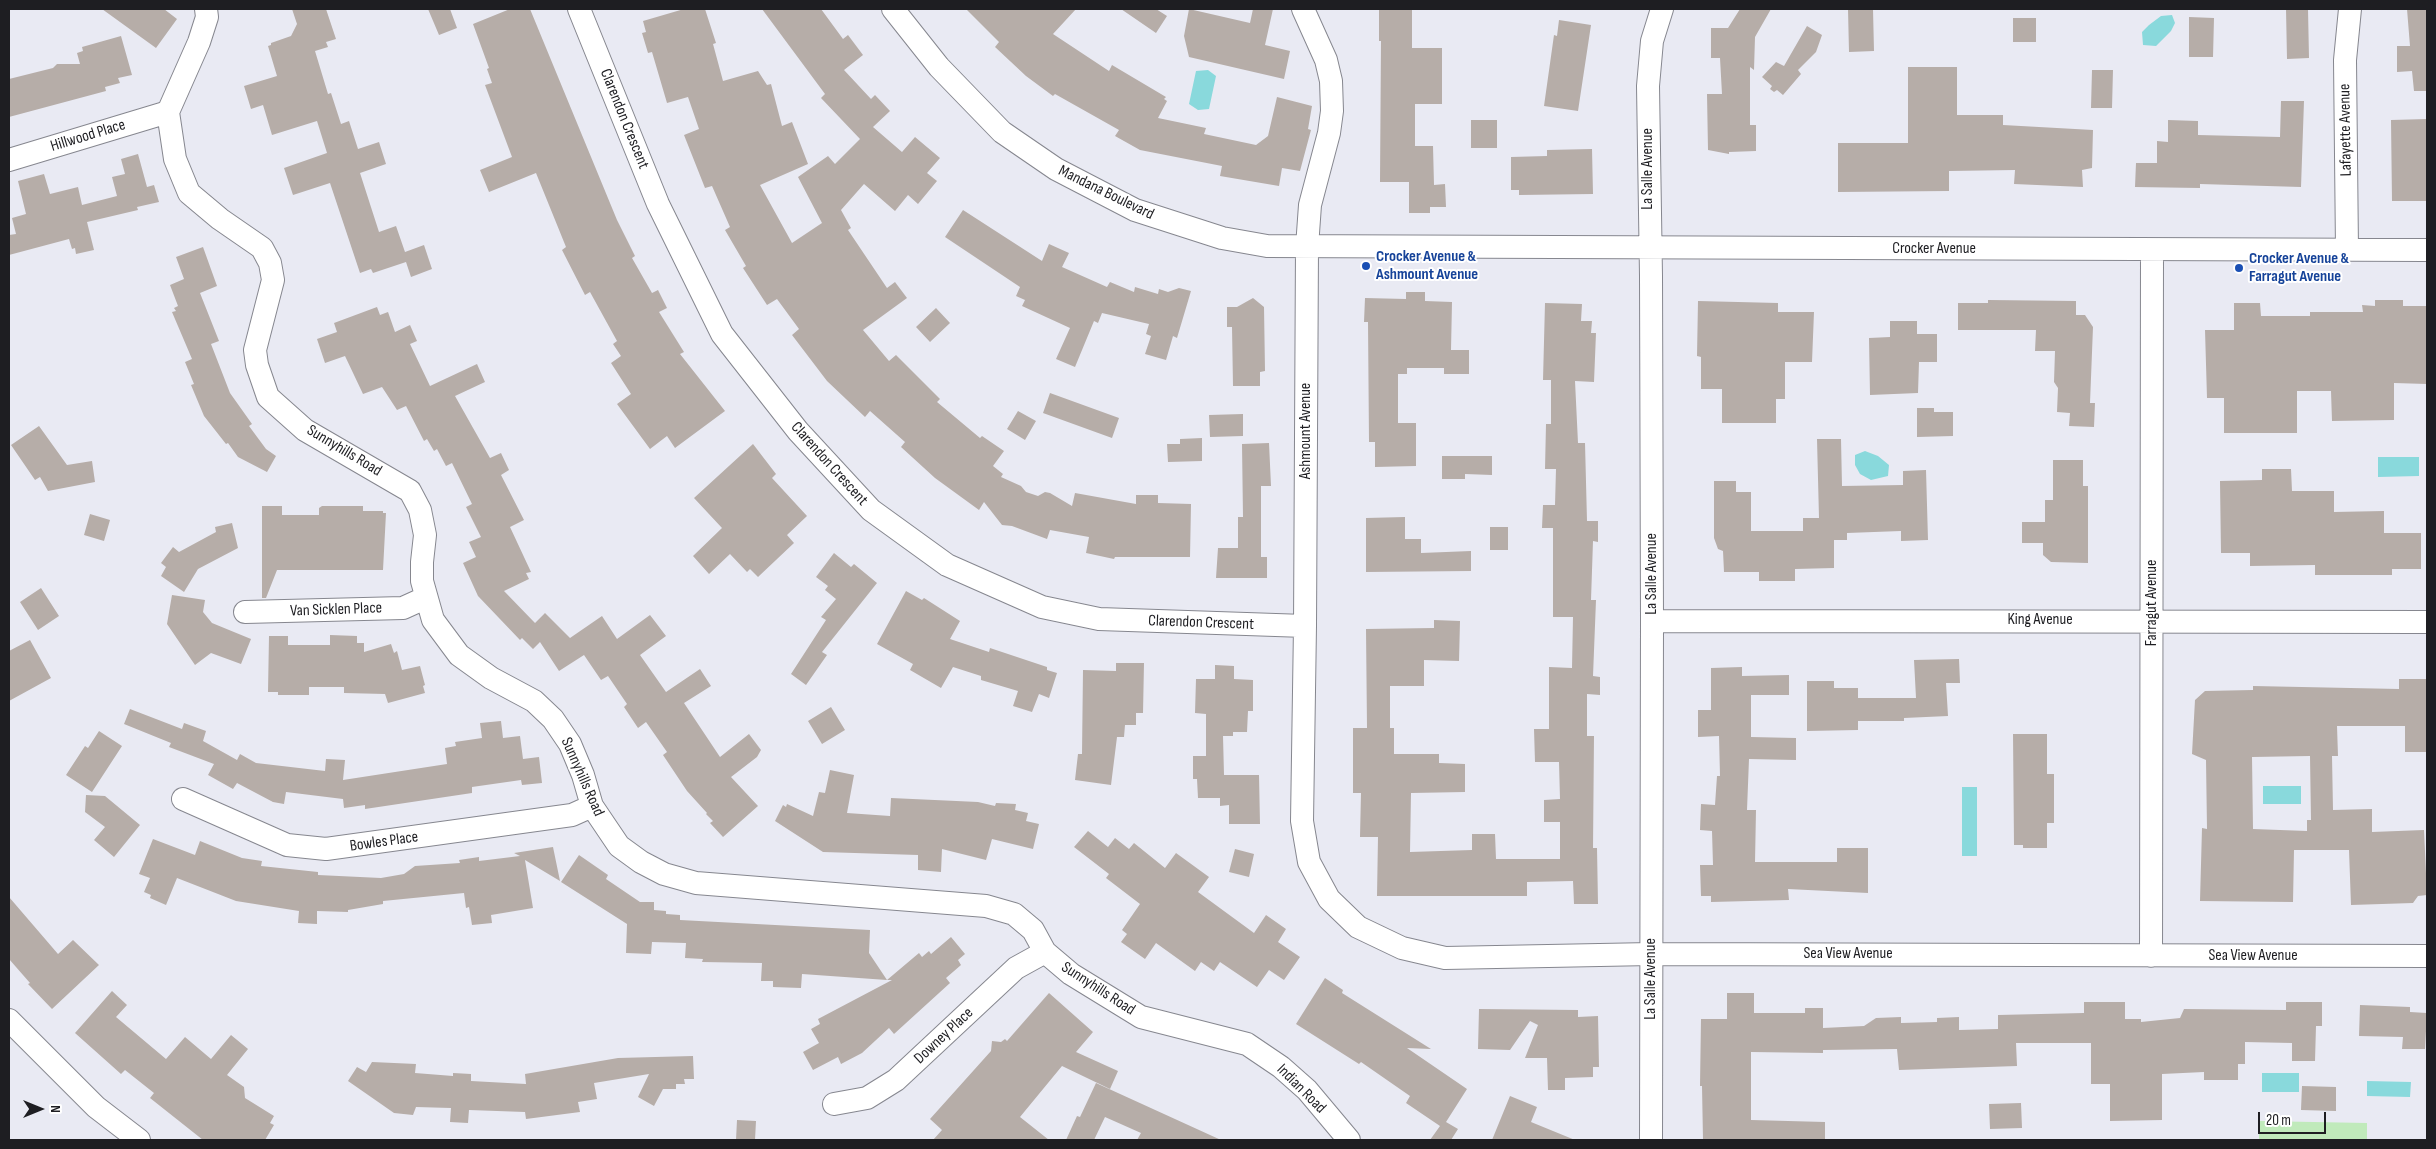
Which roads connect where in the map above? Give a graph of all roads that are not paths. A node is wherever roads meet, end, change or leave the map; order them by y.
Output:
1 (206, 9) edge
2 (579, 9) edge
3 (893, 9) edge
4 (1303, 9) edge
5 (1662, 9) edge
6 (2350, 9) edge
7 (168, 112) junction
8 (9, 160) edge
9 (1649, 247) junction
10 (1307, 248) junction
11 (1442, 248) joint
12 (2152, 250) junction
13 (2347, 250) junction
14 (2427, 250) edge
15 (425, 598) junction
16 (245, 612) dead end
17 (2152, 620) junction
18 (1652, 621) junction
19 (2427, 622) edge
20 (1305, 626) junction
21 (183, 799) dead end
22 (592, 806) junction
23 (1309, 862) joint
24 (1046, 952) junction
25 (1651, 954) junction
26 (2151, 956) junction
27 (2427, 956) edge
28 (9, 1020) edge
29 (1247, 1044) joint
30 (834, 1104) dead end
31 (139, 1140) edge
32 (1349, 1140) edge
33 (1651, 1140) edge

1 - 7 street
2 - 20 street, Clarendon Crescent
3 - 10 street, Mandana Boulevard
4 - 10 street, Ashmount Avenue
5 - 9 street, La Salle Avenue
6 - 13 street, Lafayette Avenue
7 - 8 street, Hillwood Place
7 - 15 street, Sunnyhills Road
9 - 11 street, Crocker Avenue
9 - 12 street, Crocker Avenue
9 - 18 street, La Salle Avenue
10 - 11 street, Mandana Boulevard
10 - 20 street, Ashmount Avenue
12 - 13 street, Crocker Avenue
12 - 17 street, Farragut Avenue
13 - 14 street, Crocker Avenue
15 - 16 street, Van Sicklen Place
15 - 22 street, Sunnyhills Road
17 - 18 street, King Avenue
17 - 19 street, King Avenue
17 - 26 street, Farragut Avenue
18 - 25 street, La Salle Avenue
20 - 23 street, Ashmount Avenue
21 - 22 street, Bowles Place
22 - 24 street, Sunnyhills Road
23 - 25 street, Sea View Avenue
24 - 29 street, Sunnyhills Road
24 - 30 street, Downey Place
25 - 26 street, Sea View Avenue
25 - 33 street, La Salle Avenue
26 - 27 street, Sea View Avenue
28 - 31 street
29 - 32 street, Indian Road

